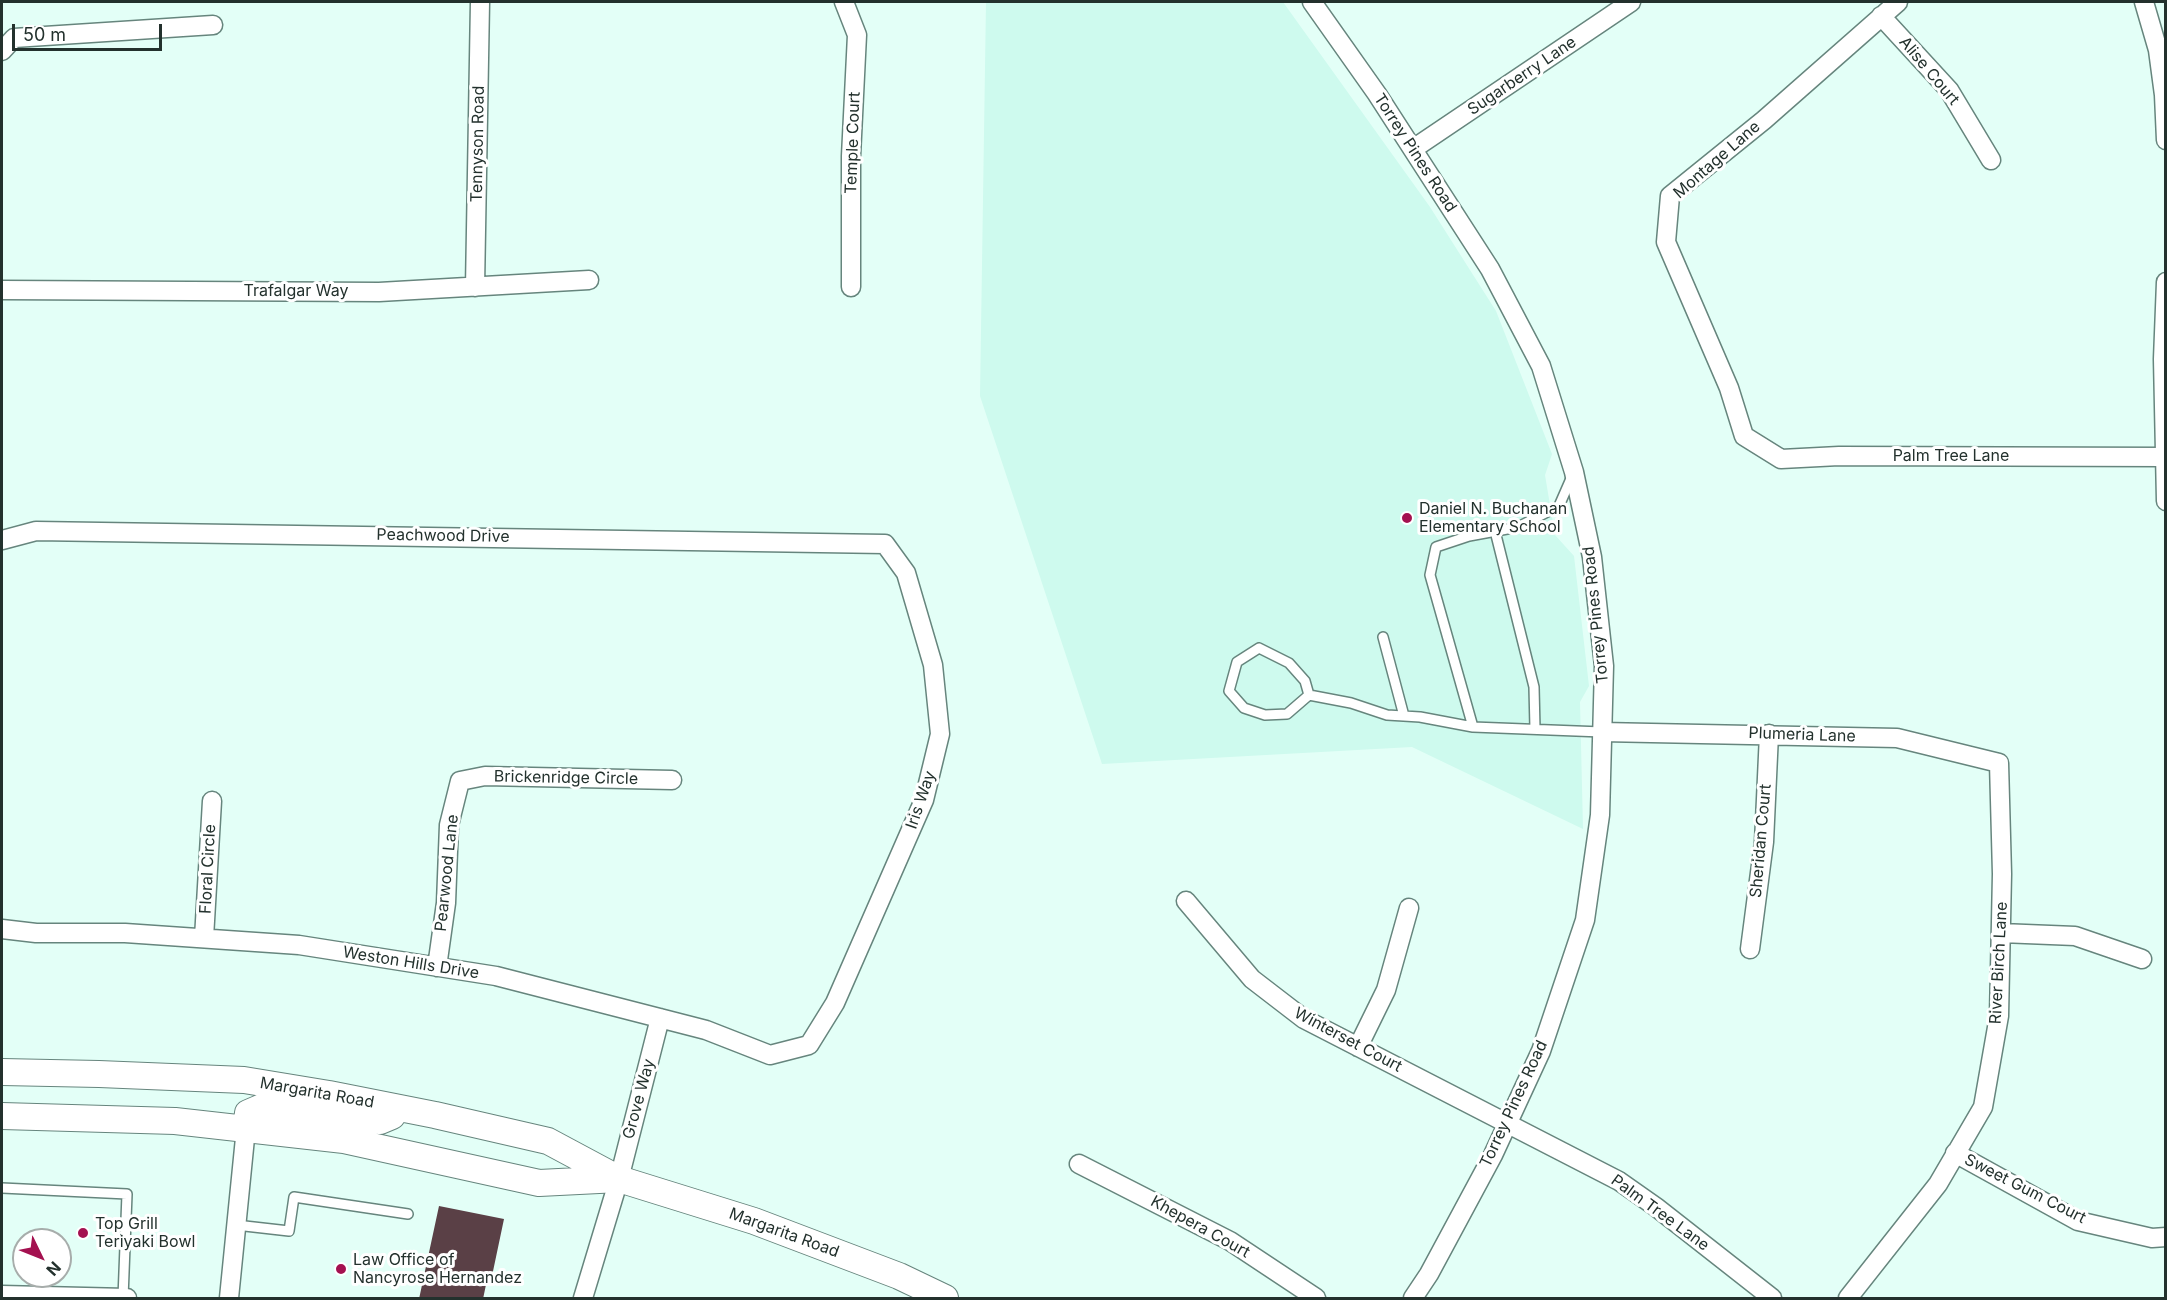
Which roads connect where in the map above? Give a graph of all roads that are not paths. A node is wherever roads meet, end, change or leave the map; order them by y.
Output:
1 (480, 2) edge
2 (844, 2) edge
3 (1312, 2) edge
4 (1631, 2) edge
5 (1898, 2) edge
6 (2144, 2) edge
7 (1881, 16) junction
8 (213, 25) dead end
9 (2, 51) edge
10 (2165, 95) edge
11 (2166, 140) edge
12 (1413, 150) junction
13 (1991, 160) dead end
14 (589, 280) dead end
15 (2166, 282) edge
16 (476, 287) junction
17 (851, 287) dead end
18 (2, 290) edge
19 (1743, 436) joint
20 (2165, 456) edge
21 (1574, 472) junction
22 (2166, 501) edge
23 (1495, 531) junction
24 (2, 540) edge
25 (885, 544) joint
26 (1383, 637) dead end
27 (1309, 695) junction
28 (1404, 716) junction
29 (1473, 727) junction
30 (1535, 729) junction
31 (1602, 732) junction
32 (1769, 734) junction
33 (1999, 763) joint
34 (672, 780) dead end
35 (460, 781) joint
36 (212, 801) dead end
37 (1186, 902) dead end
38 (1409, 908) dead end
39 (2, 929) edge
40 (2001, 933) junction
41 (204, 938) junction
42 (1750, 949) dead end
43 (2142, 959) dead end
44 (437, 966) junction
45 (660, 1018) junction
46 (809, 1045) joint
47 (1358, 1047) junction
48 (2, 1072) edge
49 (396, 1108) junction
50 (2, 1116) edge
51 (1507, 1123) junction
52 (246, 1128) junction
53 (1955, 1153) junction
54 (1079, 1164) dead end
55 (619, 1179) junction
56 (2, 1188) edge
57 (408, 1214) dead end
58 (236, 1225) junction
59 (2166, 1237) edge
60 (2, 1295) edge
61 (125, 1298) edge
62 (229, 1299) edge
63 (583, 1299) edge
64 (945, 1299) edge
65 (1316, 1299) edge
66 (1413, 1299) edge
67 (1772, 1299) edge
68 (1848, 1299) edge

1 - 16 street, Tennyson Road
2 - 17 street, Temple Court
3 - 12 street, Torrey Pines Road
4 - 12 street, Sugarberry Lane
5 - 7 street, Montage Lane
6 - 10 street
7 - 13 street, Alise Court
7 - 19 street, Montage Lane
8 - 9 street
10 - 11 street
12 - 21 street, Torrey Pines Road
14 - 16 street, Trafalgar Way
15 - 20 street
16 - 18 street, Trafalgar Way
19 - 20 street, Palm Tree Lane
20 - 22 street
21 - 23 lane
21 - 31 street, Torrey Pines Road
23 - 29 lane
23 - 30 lane
24 - 25 street, Peachwood Drive
25 - 46 street, Iris Way
26 - 28 lane
27 - 27 lane
27 - 28 lane
28 - 29 lane
29 - 30 lane
30 - 31 lane
31 - 32 street, Plumeria Lane
31 - 51 street, Torrey Pines Road
32 - 33 street, Plumeria Lane
32 - 42 street, Sheridan Court
33 - 40 street, River Birch Lane
34 - 35 street, Brickenridge Circle
35 - 44 street, Pearwood Lane
36 - 41 street, Floral Circle
37 - 47 street, Winterset Court
38 - 47 street
39 - 41 street, Weston Hills Drive
40 - 43 street
40 - 53 street, River Birch Lane
41 - 44 street, Weston Hills Drive
44 - 45 street, Weston Hills Drive
45 - 46 street, Weston Hills Drive
45 - 55 street, Grove Way
47 - 51 street, Winterset Court
48 - 49 main road, Margarita Road
49 - 52 main road
49 - 55 main road, Margarita Road
50 - 52 main road, Margarita Road
51 - 66 street, Torrey Pines Road
51 - 67 street, Palm Tree Lane
52 - 55 main road, Margarita Road
52 - 58 street
53 - 59 street, Sweet Gum Court
53 - 68 street, River Birch Lane
54 - 65 street, Khepera Court
55 - 63 street, Grove Way
55 - 64 main road, Margarita Road
56 - 61 lane
57 - 58 lane
58 - 62 street
60 - 61 street

